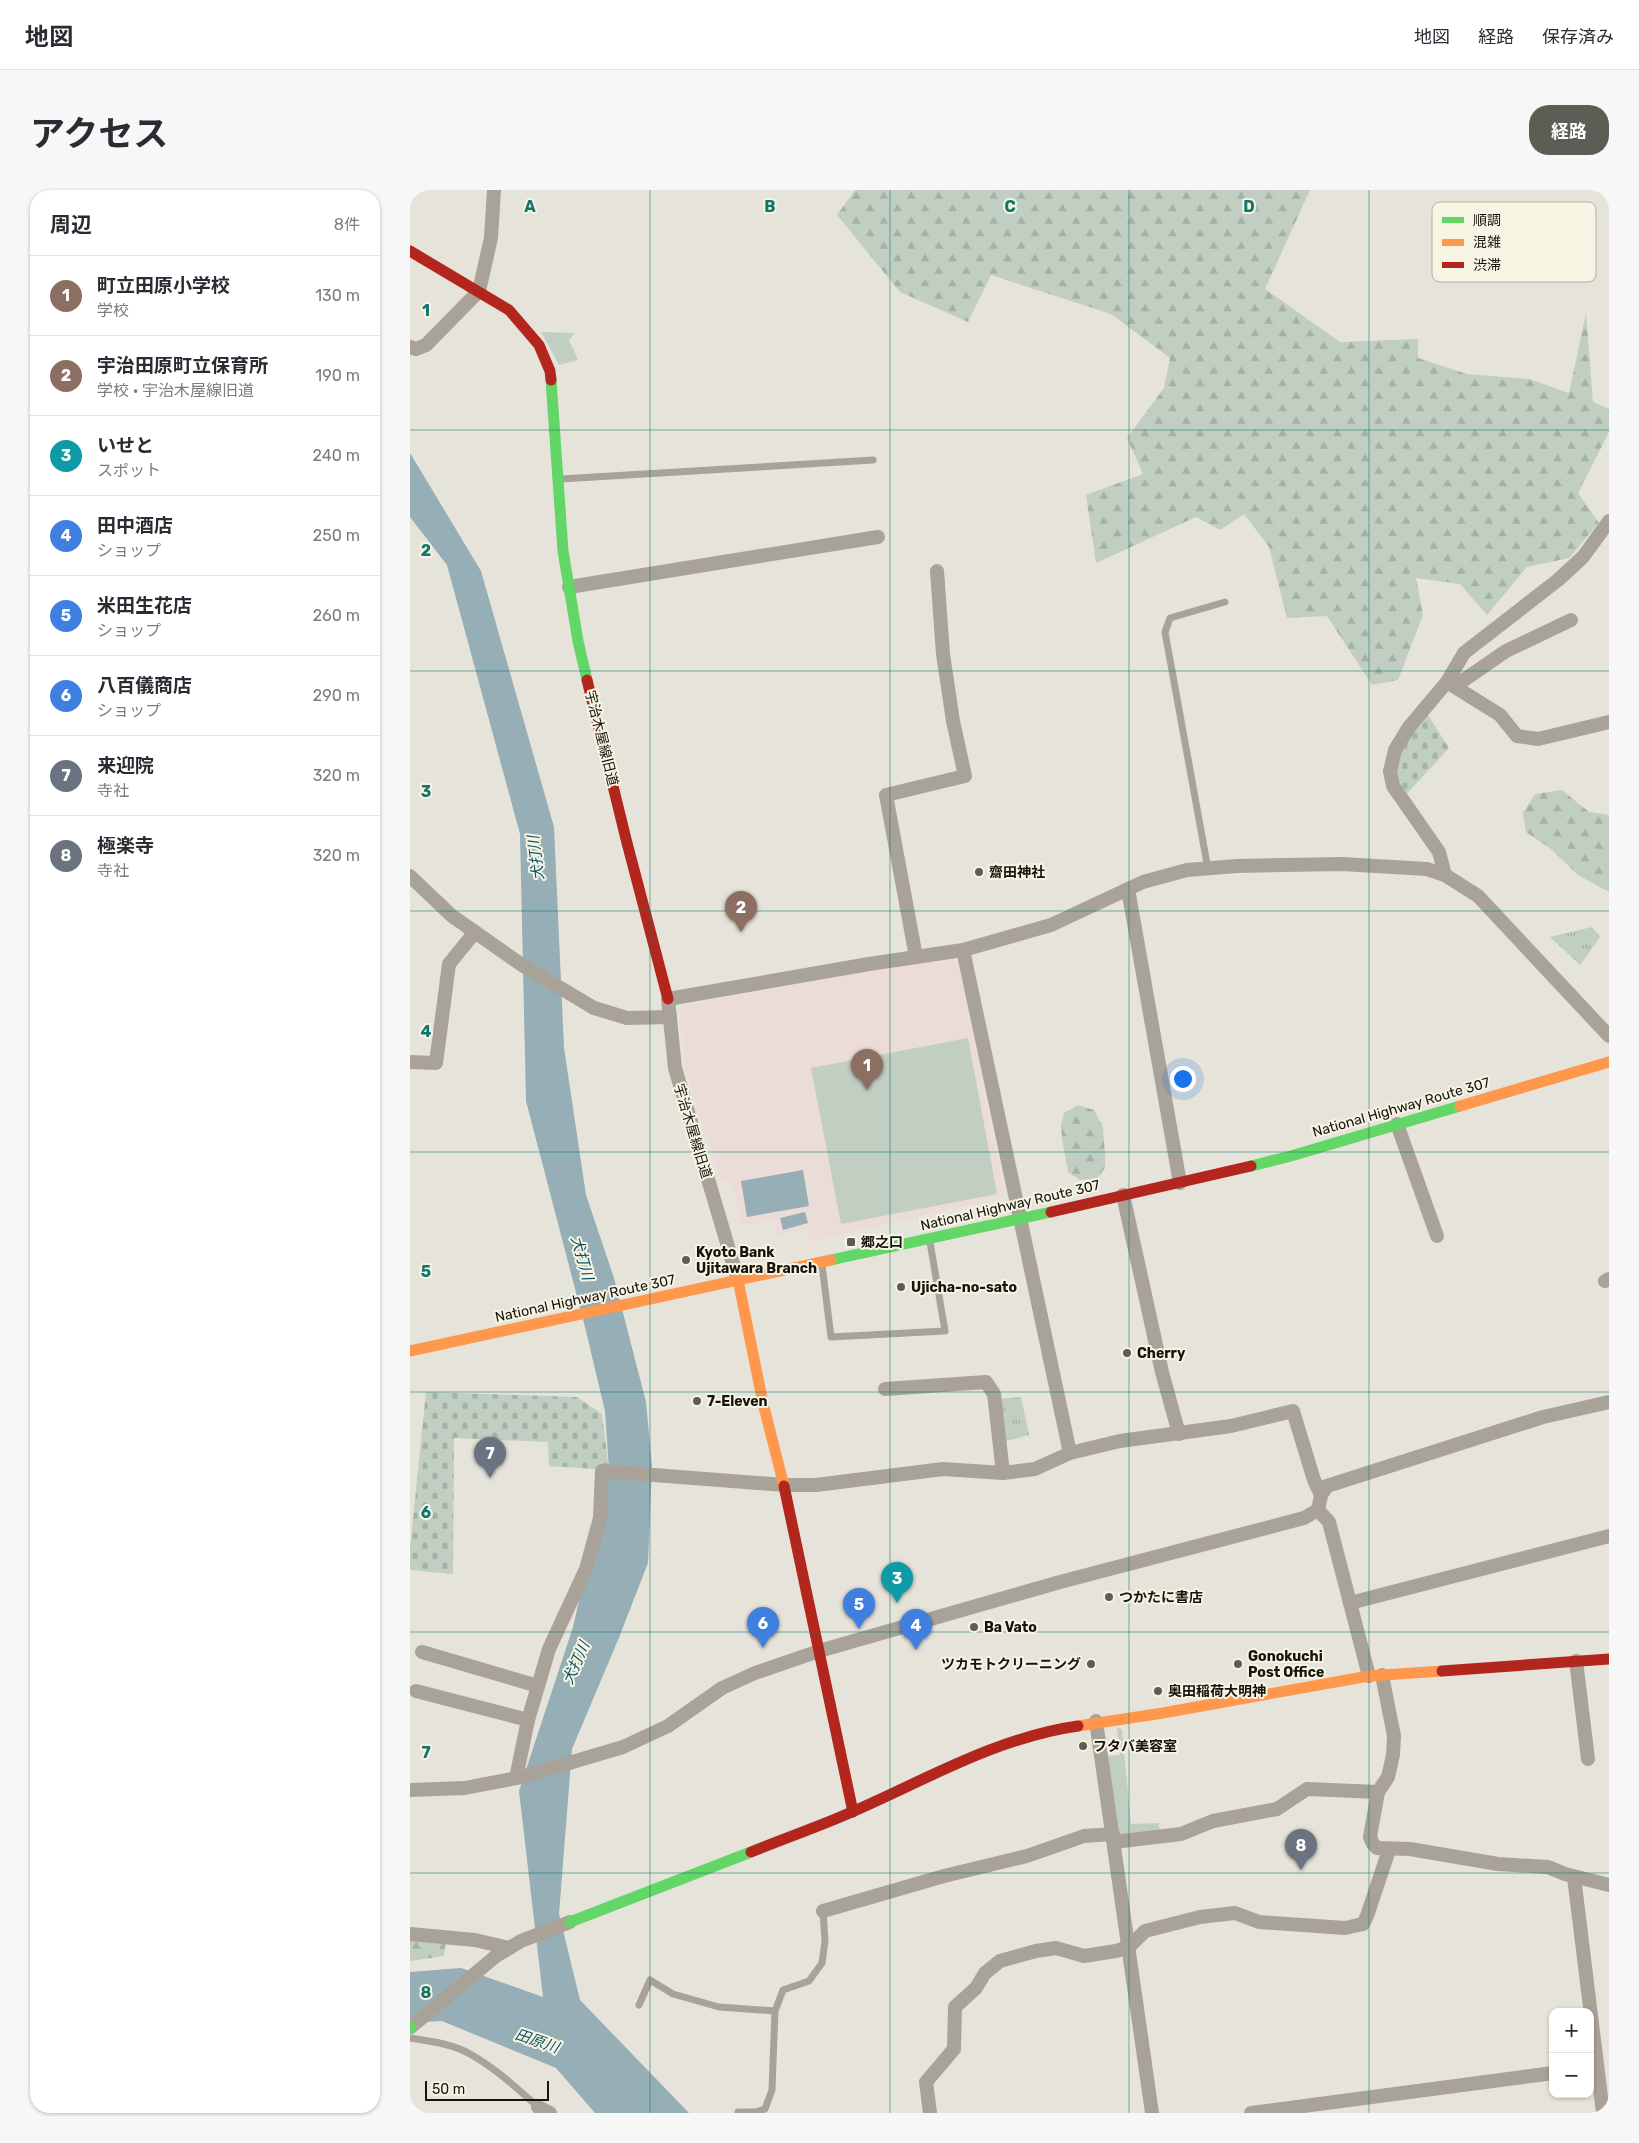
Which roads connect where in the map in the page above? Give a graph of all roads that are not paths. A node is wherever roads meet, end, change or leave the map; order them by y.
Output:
1 (494, 190) edge
2 (410, 251) edge
3 (479, 291) junction
4 (410, 347) edge
5 (872, 460) dead end
6 (558, 480) junction
7 (1609, 521) edge
8 (878, 537) dead end
9 (938, 571) dead end
10 (569, 587) junction
11 (1225, 602) dead end
12 (1571, 620) dead end
13 (1447, 682) junction
14 (1609, 722) edge
15 (1208, 869) junction
16 (1445, 875) junction
17 (410, 876) edge
18 (1128, 889) junction
19 (475, 932) junction
20 (962, 950) junction
21 (916, 957) junction
22 (668, 999) junction
23 (670, 1017) junction
24 (1609, 1036) edge
25 (410, 1062) edge
26 (1609, 1062) edge
27 (1397, 1124) junction
28 (1180, 1183) junction
29 (1123, 1195) junction
30 (1019, 1218) junction
31 (1437, 1236) dead end
32 (930, 1238) junction
33 (822, 1262) junction
34 (738, 1280) junction
35 (410, 1351) edge
36 (885, 1388) dead end
37 (1609, 1402) edge
38 (1179, 1434) junction
39 (1070, 1453) junction
40 (1003, 1473) junction
41 (784, 1485) junction
42 (1321, 1495) junction
43 (1318, 1510) junction
44 (1609, 1536) edge
45 (1350, 1603) junction
46 (819, 1651) junction
47 (422, 1652) dead end
48 (1609, 1659) edge
49 (1576, 1662) junction
50 (1375, 1675) junction
51 (538, 1686) junction
52 (416, 1691) dead end
53 (528, 1720) junction
54 (1096, 1721) junction
55 (1588, 1759) dead end
56 (519, 1777) junction
57 (410, 1790) edge
58 (1378, 1792) junction
59 (853, 1812) junction
60 (1114, 1838) junction
61 (1389, 1850) junction
62 (1574, 1877) junction
63 (1609, 1885) edge
64 (823, 1911) joint
65 (570, 1922) joint
66 (410, 1934) edge
67 (515, 1945) junction
68 (1129, 1947) junction
69 (639, 2005) dead end
70 (775, 2011) junction
71 (410, 2031) edge
72 (1599, 2067) edge
73 (1549, 2074) edge
74 (544, 2110) edge
75 (738, 2112) edge
76 (930, 2113) edge
77 (1152, 2113) edge
78 (1251, 2113) edge
79 (1603, 2113) edge

1 - 3 street
2 - 3 main road, 宇治木屋線旧道
3 - 4 street
3 - 6 main road, 宇治木屋線旧道
5 - 6 lane
6 - 10 main road, 宇治木屋線旧道
7 - 13 street
8 - 10 street
9 - 21 street
10 - 22 main road, 宇治木屋線旧道
11 - 15 lane
12 - 13 street
13 - 14 street
13 - 16 street
15 - 16 street
15 - 18 street
16 - 24 street
17 - 19 street
18 - 20 street
18 - 28 street
19 - 23 street
19 - 25 street
20 - 21 street
20 - 30 street
21 - 22 street
22 - 23 street, 宇治木屋線旧道
23 - 34 street, 宇治木屋線旧道
26 - 27 main road, National Highway Route 307
27 - 28 main road, National Highway Route 307
27 - 31 street
28 - 29 main road, National Highway Route 307
29 - 30 main road, National Highway Route 307
29 - 38 street
30 - 32 main road, National Highway Route 307
30 - 39 street
32 - 33 main road, National Highway Route 307
32 - 33 lane
33 - 34 main road, National Highway Route 307
34 - 35 main road, National Highway Route 307
34 - 41 main road
36 - 40 street
37 - 42 street
38 - 39 street
38 - 42 street
39 - 40 street
40 - 41 street
41 - 46 main road
41 - 51 street
42 - 43 street
43 - 45 street
43 - 46 street
44 - 45 street
45 - 50 street
46 - 56 street
46 - 59 main road
47 - 51 street
48 - 49 main road
49 - 50 main road
49 - 55 street
50 - 54 main road
50 - 58 street
51 - 53 street
52 - 53 street
53 - 56 street
54 - 59 main road
54 - 60 street
56 - 57 street
58 - 60 street
58 - 61 street
59 - 65 main road
60 - 64 street
60 - 68 street
61 - 62 street
61 - 68 street
62 - 63 street
62 - 72 street
64 - 70 lane
65 - 67 street
66 - 67 street
67 - 71 street
68 - 76 street
68 - 77 street
69 - 70 lane
70 - 75 lane
71 - 74 lane
72 - 79 street
73 - 78 street

